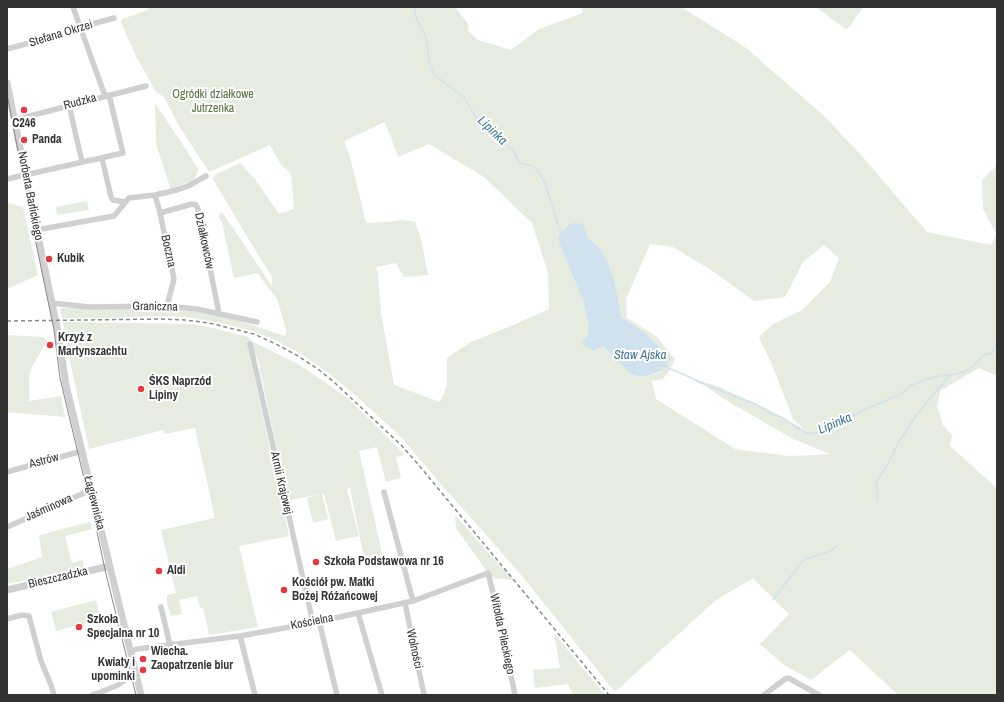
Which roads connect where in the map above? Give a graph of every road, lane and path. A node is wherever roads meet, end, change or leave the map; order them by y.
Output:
1 (73, 7) edge
2 (114, 18) dead end
3 (81, 29) junction
4 (7, 49) edge
5 (7, 83) edge
6 (146, 86) dead end
7 (107, 95) junction
8 (69, 106) junction
9 (14, 120) junction
10 (102, 158) junction
11 (82, 162) junction
12 (25, 175) junction
13 (206, 176) dead end
14 (7, 179) edge
15 (154, 195) junction
16 (125, 202) junction
17 (160, 213) junction
18 (36, 230) junction
19 (167, 306) junction
20 (53, 307) junction
21 (219, 313) junction
22 (257, 322) dead end
23 (250, 344) dead end
24 (82, 451) junction
25 (7, 472) edge
26 (91, 490) junction
27 (384, 492) dead end
28 (7, 527) edge
29 (110, 566) junction
30 (488, 573) joint
31 (7, 590) edge
32 (413, 601) junction
33 (405, 603) junction
34 (161, 607) dead end
35 (358, 613) junction
36 (7, 619) edge
37 (316, 622) junction
38 (240, 636) junction
39 (170, 645) junction
40 (131, 651) junction
41 (137, 675) junction
42 (103, 693) edge
43 (54, 695) edge
44 (92, 695) edge
45 (142, 695) edge
46 (255, 695) edge
47 (337, 695) edge
48 (382, 695) edge
49 (424, 695) edge
50 (515, 695) edge
51 (764, 695) edge
52 (819, 695) edge

1 - 3 street
2 - 3 street, Stefana Okrzei
3 - 4 street, Stefana Okrzei
3 - 7 street
5 - 9 street, Norberta Barlickiego
6 - 7 street, Rudzka
7 - 8 street, Rudzka
7 - 10 street
8 - 9 street, Rudzka
8 - 11 street
9 - 12 street, Norberta Barlickiego
10 - 11 street
10 - 16 street
11 - 12 street
12 - 14 street
12 - 18 street, Norberta Barlickiego
13 - 15 street
15 - 16 street
15 - 17 street, Boczna
16 - 18 street
17 - 19 street, Boczna
17 - 21 street, Działkowców
18 - 20 street, Norberta Barlickiego
19 - 20 street, Graniczna
19 - 21 street, Graniczna
20 - 24 street, Łagiewnicka
21 - 22 street, Graniczna
23 - 37 street, Armii Krajowej
24 - 25 street, Astrów
24 - 26 street, Łagiewnicka
26 - 28 street, Jaśminowa
26 - 29 street, Łagiewnicka
27 - 32 street
29 - 31 street, Bieszczadzka
29 - 40 street, Łagiewnicka
30 - 32 street, Kościelna
30 - 50 street, Witolda Pileckiego
32 - 33 street, Kościelna
33 - 35 street, Kościelna
33 - 49 street, Wolności
34 - 39 street
35 - 37 street, Kościelna
35 - 48 street
36 - 43 street
37 - 38 street, Kościelna
37 - 47 street, Armii Krajowej
38 - 39 street, Kościelna
38 - 46 street
39 - 40 street, Kościelna
40 - 41 street, Łagiewnicka
41 - 42 street
41 - 45 street, Łagiewnicka
42 - 44 street
51 - 52 street

